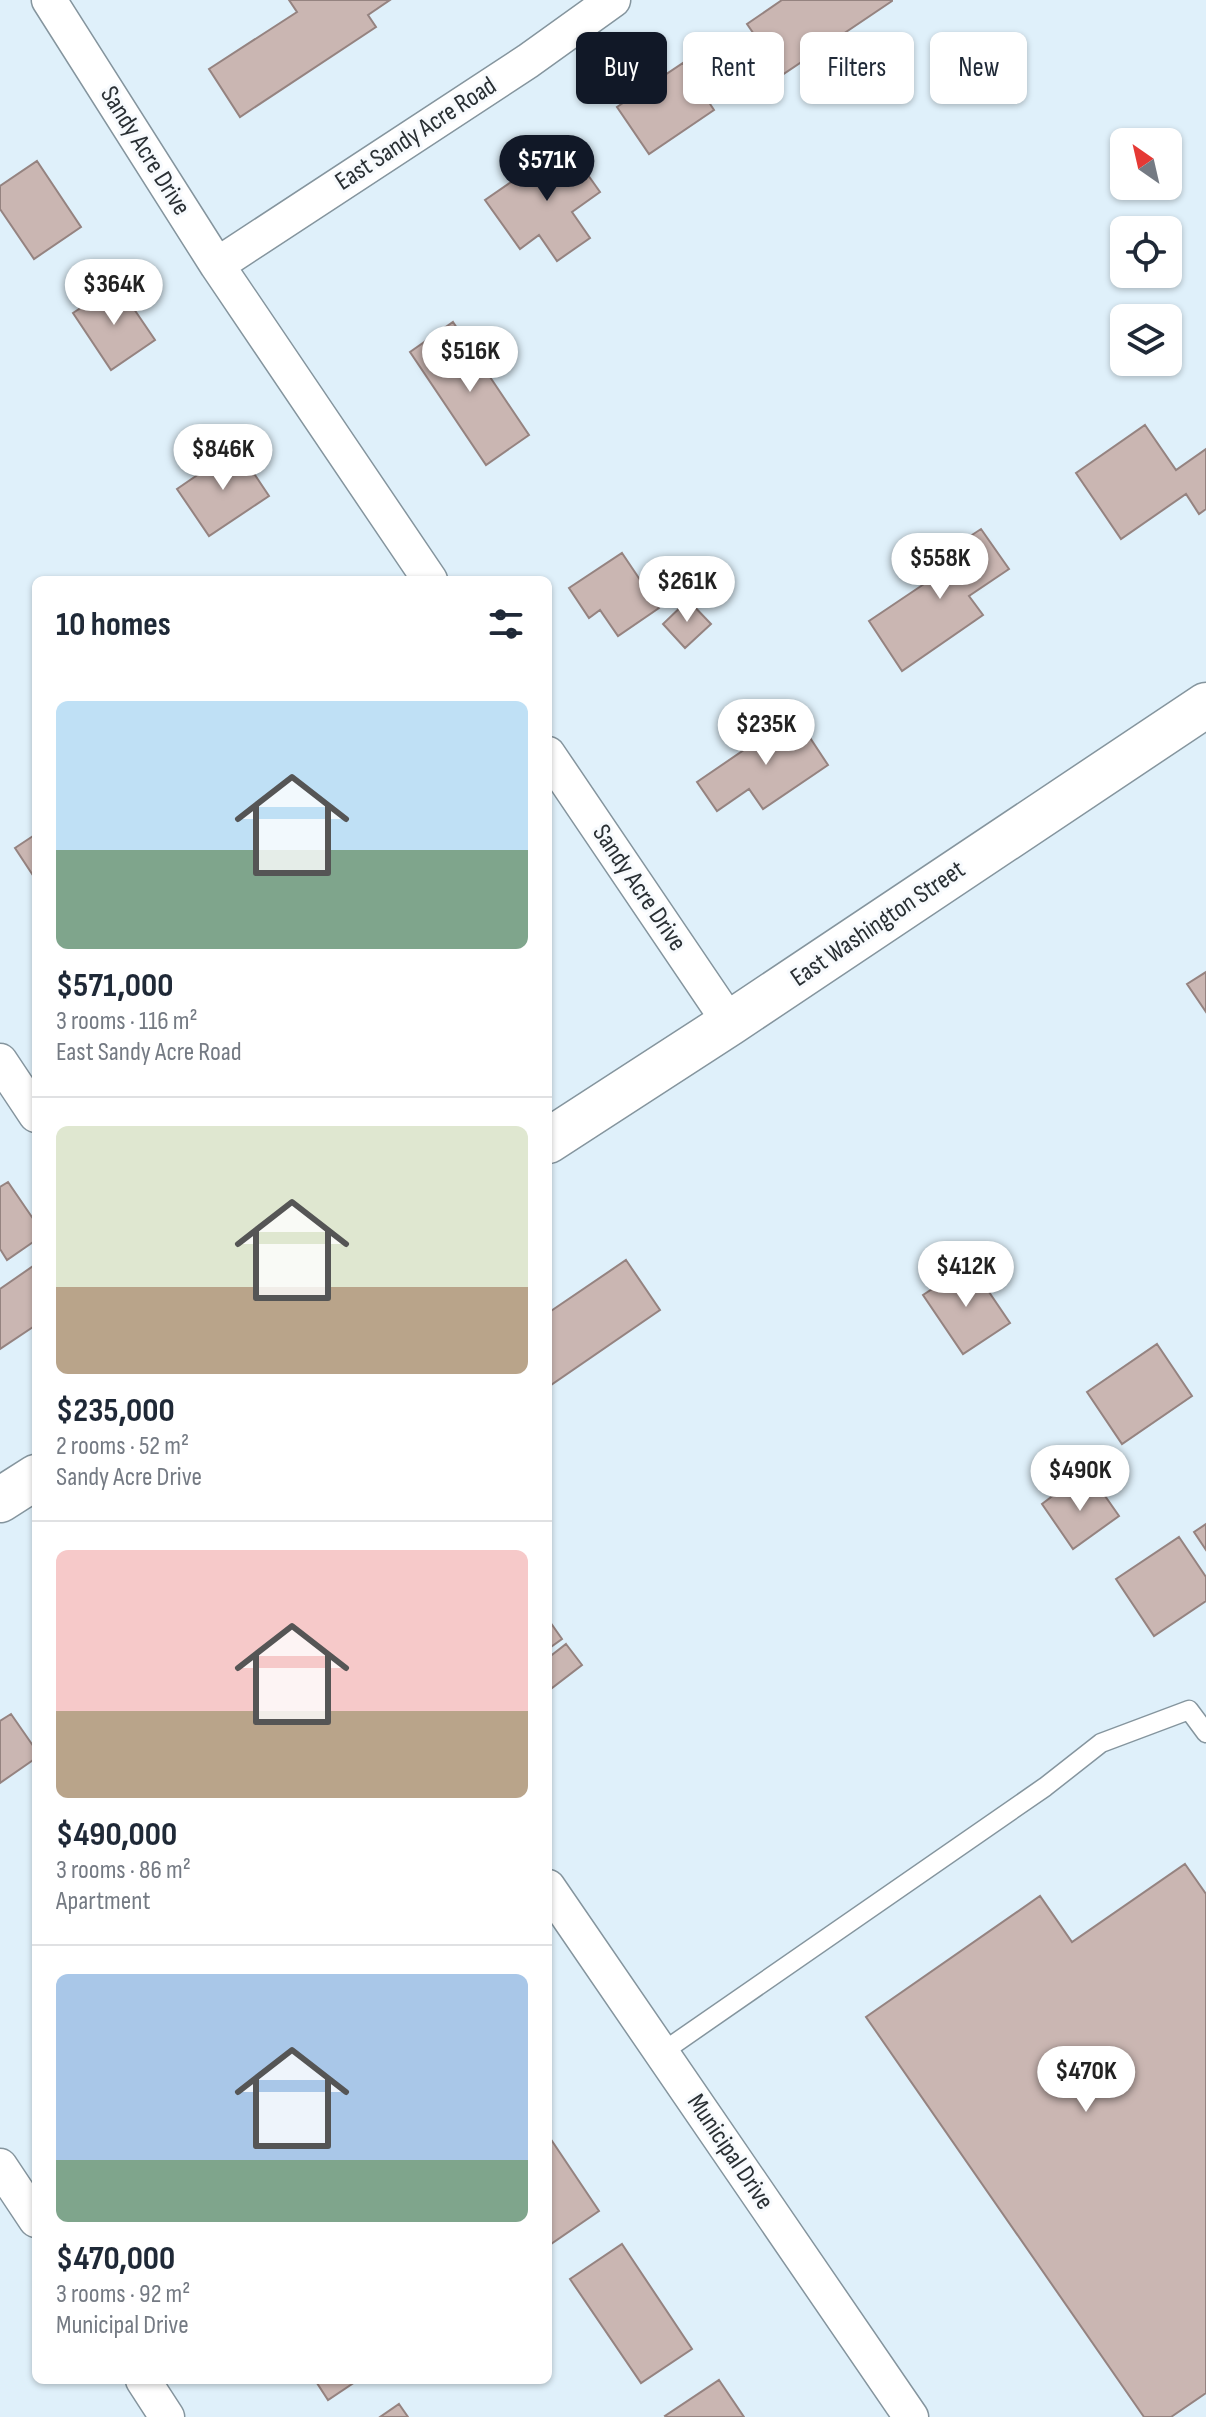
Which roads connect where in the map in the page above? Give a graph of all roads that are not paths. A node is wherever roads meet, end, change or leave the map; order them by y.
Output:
1 (49, 0) edge
2 (613, 0) edge
3 (217, 265) junction
4 (427, 576) edge
5 (1206, 705) edge
6 (552, 760) edge
7 (730, 1023) junction
8 (0, 1061) edge
9 (32, 1109) edge
10 (552, 1138) edge
11 (32, 1480) edge
12 (0, 1500) edge
13 (1206, 1733) edge
14 (552, 1893) edge
15 (661, 2053) junction
16 (0, 2166) edge
17 (32, 2214) edge
18 (146, 2384) edge
19 (167, 2417) edge
20 (911, 2417) edge

1 - 3 street, Sandy Acre Drive
2 - 3 street, East Sandy Acre Road
3 - 4 street, Sandy Acre Drive
5 - 7 main road, East Washington Street
6 - 7 street, Sandy Acre Drive
7 - 10 main road, East Washington Street
8 - 9 street
11 - 12 main road
13 - 15 lane
14 - 15 street, Municipal Drive
15 - 20 street, Municipal Drive
16 - 17 street
18 - 19 street

